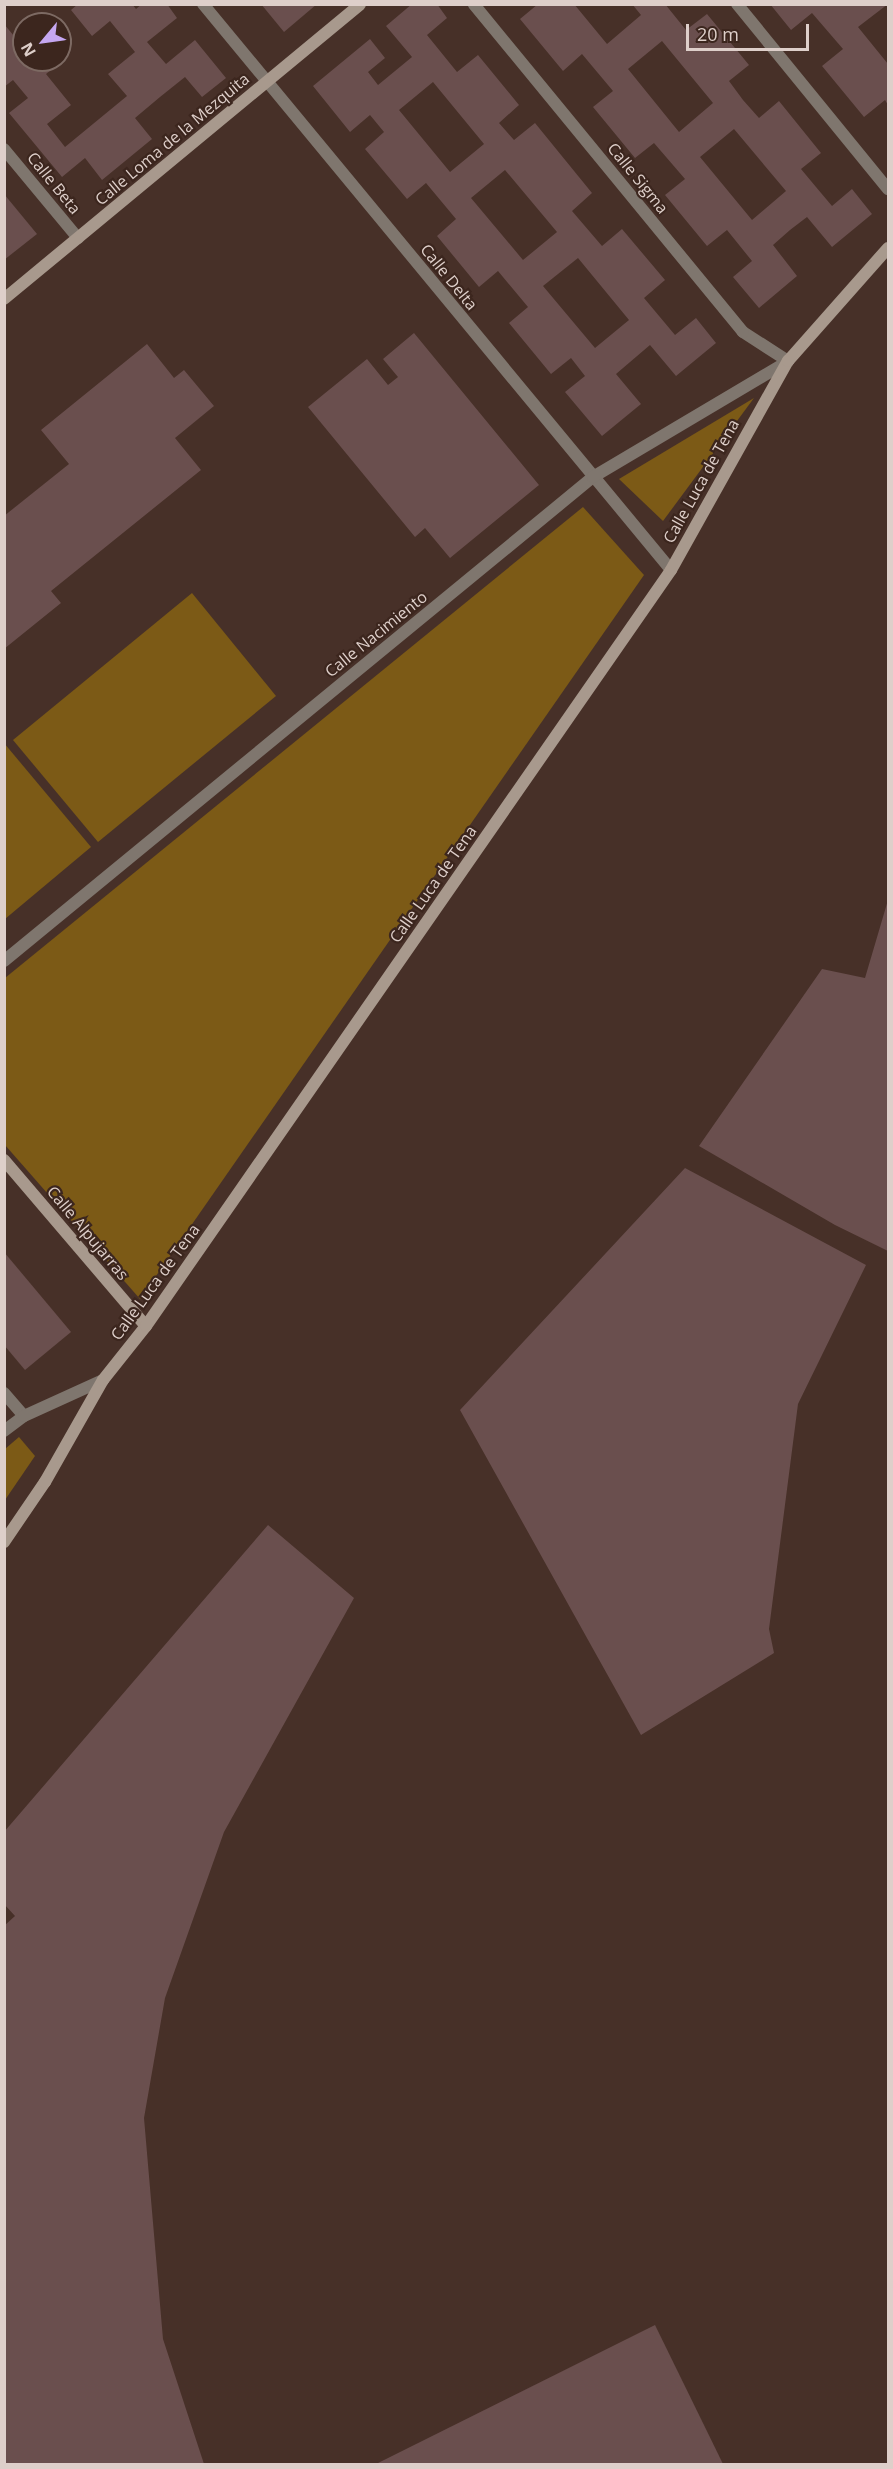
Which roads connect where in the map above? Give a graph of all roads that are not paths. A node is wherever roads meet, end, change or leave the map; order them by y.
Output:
1 (203, 4) edge
2 (360, 4) edge
3 (474, 4) edge
4 (737, 4) edge
5 (267, 82) junction
6 (4, 149) edge
7 (888, 189) edge
8 (78, 238) junction
9 (888, 248) edge
10 (4, 299) edge
11 (788, 360) junction
12 (593, 477) junction
13 (671, 570) junction
14 (4, 961) edge
15 (4, 1160) edge
16 (146, 1326) junction
17 (103, 1380) junction
18 (4, 1393) edge
19 (24, 1416) junction
20 (4, 1431) edge
21 (4, 1542) edge

1 - 5 street, Calle Delta
2 - 5 street, Calle Loma de la Mezquita
3 - 11 street, Calle Sigma
4 - 7 street
5 - 8 street, Calle Loma de la Mezquita
5 - 12 street, Calle Delta
6 - 8 street, Calle Beta
8 - 10 street, Calle Loma de la Mezquita
9 - 11 street, Calle Luca de Tena
11 - 12 street, Calle Nacimiento
11 - 13 street, Calle Luca de Tena
12 - 13 street, Calle Delta
12 - 14 street, Calle Nacimiento
13 - 16 street, Calle Luca de Tena
15 - 16 street, Calle Alpujarras
16 - 17 street, Calle Luca de Tena
17 - 19 street
17 - 21 street, Calle Luca de Tena
18 - 19 street
19 - 20 street

